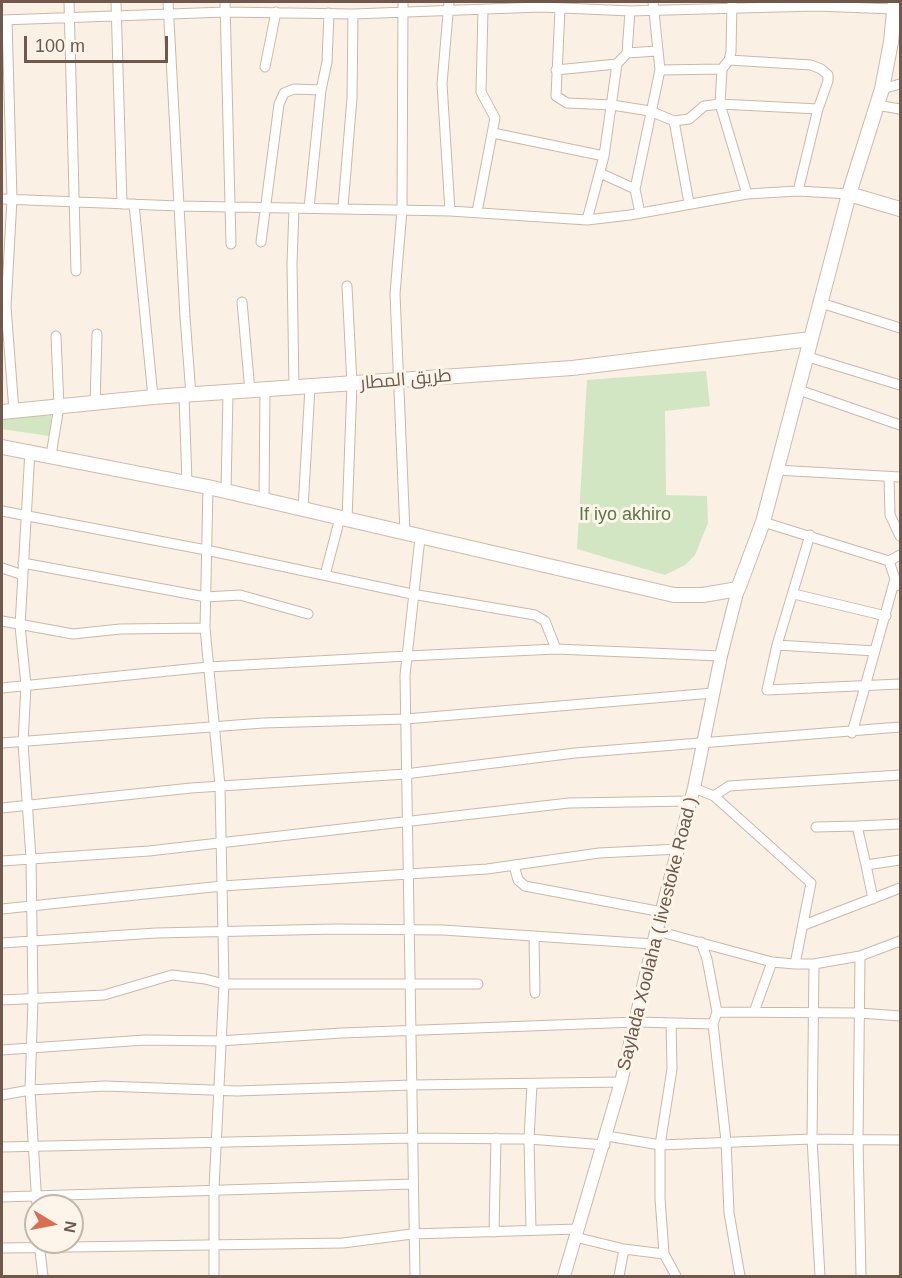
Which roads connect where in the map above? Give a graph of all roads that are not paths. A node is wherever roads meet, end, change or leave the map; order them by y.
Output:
1 (69, 2) edge
2 (116, 2) edge
3 (168, 2) edge
4 (225, 2) edge
5 (279, 2) edge
6 (541, 4) edge
7 (777, 4) edge
8 (816, 4) edge
9 (850, 4) edge
10 (605, 5) edge
11 (731, 5) edge
12 (894, 5) edge
13 (403, 6) edge
14 (448, 6) edge
15 (652, 6) edge
16 (489, 7) edge
17 (560, 9) junction
18 (630, 11) junction
19 (226, 12) junction
20 (278, 12) junction
21 (329, 14) junction
22 (353, 14) junction
23 (169, 15) junction
24 (118, 17) junction
25 (71, 19) junction
26 (4, 20) edge
27 (896, 42) edge
28 (657, 51) junction
29 (627, 53) junction
30 (729, 60) junction
31 (617, 64) junction
32 (265, 67) dead end
33 (722, 69) junction
34 (556, 70) junction
35 (660, 70) junction
36 (900, 84) edge
37 (882, 89) junction
38 (321, 90) junction
39 (720, 104) junction
40 (612, 105) junction
41 (876, 105) junction
42 (818, 109) junction
43 (900, 109) edge
44 (650, 111) junction
45 (674, 121) junction
46 (493, 133) junction
47 (604, 156) junction
48 (600, 173) junction
49 (635, 189) junction
50 (798, 191) junction
51 (747, 194) junction
52 (849, 194) junction
53 (2, 199) edge
54 (12, 199) junction
55 (75, 202) junction
56 (689, 202) junction
57 (122, 204) junction
58 (135, 204) junction
59 (179, 206) junction
60 (232, 207) junction
61 (265, 207) junction
62 (343, 207) junction
63 (294, 208) junction
64 (309, 208) junction
65 (900, 209) edge
66 (402, 210) junction
67 (450, 211) junction
68 (477, 212) junction
69 (640, 213) junction
70 (587, 220) junction
71 (261, 242) dead end
72 (231, 244) dead end
73 (76, 271) dead end
74 (347, 286) dead end
75 (242, 302) dead end
76 (821, 303) junction
77 (900, 328) edge
78 (97, 333) dead end
79 (56, 336) dead end
80 (810, 339) junction
81 (805, 356) junction
82 (399, 380) junction
83 (352, 384) junction
84 (900, 385) edge
85 (310, 387) junction
86 (294, 388) junction
87 (796, 388) junction
88 (250, 391) junction
89 (265, 391) junction
90 (228, 394) junction
91 (188, 395) junction
92 (153, 398) junction
93 (95, 405) junction
94 (59, 407) junction
95 (8, 411) edge
96 (900, 425) edge
97 (2, 447) edge
98 (30, 450) junction
99 (51, 455) junction
100 (776, 470) junction
101 (890, 477) junction
102 (900, 477) edge
103 (187, 483) junction
104 (208, 487) junction
105 (226, 491) junction
106 (264, 500) junction
107 (303, 509) junction
108 (2, 511) edge
109 (26, 516) junction
110 (343, 519) junction
111 (764, 522) junction
112 (405, 533) junction
113 (810, 535) junction
114 (900, 536) edge
115 (420, 538) junction
116 (206, 550) junction
117 (900, 555) edge
118 (889, 561) junction
119 (23, 563) junction
120 (2, 568) edge
121 (23, 575) junction
122 (325, 575) junction
123 (898, 582) edge
124 (738, 589) junction
125 (412, 594) junction
126 (794, 594) junction
127 (206, 597) junction
128 (308, 614) dead end
129 (885, 616) junction
130 (2, 621) edge
131 (20, 626) junction
132 (205, 628) junction
133 (777, 645) junction
134 (556, 649) junction
135 (875, 651) junction
136 (407, 656) junction
137 (721, 656) junction
138 (208, 667) junction
139 (868, 684) junction
140 (900, 684) edge
141 (26, 685) junction
142 (2, 688) edge
143 (713, 693) junction
144 (406, 719) junction
145 (216, 727) junction
146 (900, 727) edge
147 (852, 733) junction
148 (2, 742) edge
149 (23, 743) junction
150 (703, 743) junction
151 (405, 774) junction
152 (900, 775) edge
153 (220, 786) junction
154 (694, 788) junction
155 (714, 796) junction
156 (691, 801) junction
157 (28, 805) junction
158 (2, 808) edge
159 (406, 822) junction
160 (900, 824) edge
161 (857, 826) junction
162 (816, 827) dead end
163 (220, 843) junction
164 (679, 849) junction
165 (31, 858) junction
166 (900, 860) edge
167 (2, 861) edge
168 (514, 865) junction
169 (866, 865) junction
170 (408, 873) junction
171 (222, 886) junction
172 (900, 888) edge
173 (873, 899) junction
174 (30, 906) junction
175 (2, 909) edge
176 (662, 912) junction
177 (804, 925) junction
178 (409, 930) junction
179 (222, 931) junction
180 (657, 931) junction
181 (534, 936) junction
182 (31, 940) junction
183 (701, 942) junction
184 (2, 943) edge
185 (653, 944) junction
186 (900, 944) edge
187 (860, 956) junction
188 (772, 962) junction
189 (795, 964) junction
190 (814, 964) junction
191 (224, 984) junction
192 (410, 984) junction
193 (478, 984) dead end
194 (535, 993) dead end
195 (33, 999) junction
196 (2, 1000) edge
197 (717, 1012) junction
198 (754, 1012) junction
199 (812, 1013) junction
200 (860, 1013) junction
201 (900, 1016) edge
202 (636, 1022) junction
203 (671, 1023) junction
204 (713, 1024) junction
205 (412, 1032) junction
206 (219, 1041) junction
207 (32, 1048) junction
208 (2, 1050) edge
209 (621, 1082) junction
210 (532, 1084) junction
211 (412, 1085) junction
212 (30, 1090) junction
213 (219, 1090) junction
214 (2, 1095) edge
215 (412, 1138) junction
216 (496, 1138) junction
217 (529, 1139) junction
218 (812, 1139) junction
219 (858, 1140) junction
220 (900, 1140) edge
221 (606, 1141) junction
222 (726, 1141) junction
223 (216, 1142) junction
224 (35, 1145) junction
225 (660, 1145) junction
226 (2, 1147) edge
227 (413, 1184) junction
228 (214, 1189) junction
229 (37, 1194) edge
230 (2, 1197) edge
231 (84, 1198) edge
232 (24, 1200) edge
233 (531, 1230) junction
234 (494, 1232) junction
235 (577, 1233) junction
236 (412, 1234) junction
237 (84, 1245) edge
238 (24, 1246) edge
239 (214, 1246) junction
240 (2, 1248) edge
241 (624, 1249) junction
242 (40, 1254) edge
243 (664, 1254) junction
244 (43, 1276) edge
245 (214, 1276) edge
246 (415, 1276) edge
247 (564, 1276) edge
248 (619, 1276) edge
249 (676, 1276) edge
250 (740, 1276) edge
251 (820, 1276) edge
252 (861, 1276) edge

1 - 25 street
2 - 24 street
3 - 23 street
4 - 19 street
5 - 20 street
6 - 16 street
6 - 17 street
7 - 8 street
7 - 11 street
8 - 9 street
9 - 12 street
10 - 17 street
10 - 18 street
11 - 15 street
11 - 30 street
12 - 27 main road
13 - 14 street
13 - 22 street
13 - 66 street
14 - 16 street
14 - 67 street
15 - 18 street
15 - 28 street
16 - 46 street
17 - 34 street
18 - 29 street
19 - 20 street
19 - 23 street
19 - 60 street
20 - 21 street
20 - 32 street
21 - 22 street
21 - 38 street
22 - 62 street
23 - 24 street
23 - 59 street
24 - 25 street
24 - 57 street
25 - 26 street
25 - 55 street
26 - 54 street
27 - 37 main road
28 - 29 street
28 - 35 street
29 - 31 street
30 - 33 street
30 - 42 street
31 - 34 street
31 - 40 street
33 - 35 street
33 - 39 street
34 - 40 street
35 - 44 street
36 - 37 street
37 - 41 main road
38 - 61 street
38 - 64 street
39 - 42 street
39 - 45 street
39 - 51 street
40 - 44 street
40 - 47 street
41 - 43 street
41 - 52 main road
42 - 50 street
44 - 45 street
44 - 49 street
45 - 56 street
46 - 47 street
46 - 68 street
47 - 48 street
48 - 49 street
48 - 70 street
49 - 69 street
50 - 51 street
50 - 52 street
51 - 56 street
52 - 65 main road
52 - 76 main road
53 - 54 street
54 - 55 street
54 - 95 street
55 - 57 street
55 - 73 street
56 - 69 street
57 - 58 street
58 - 59 street
58 - 92 street
59 - 60 street
59 - 91 street
60 - 61 street
60 - 72 street
61 - 63 street
61 - 71 street
62 - 64 street
62 - 66 street
63 - 64 street
63 - 86 street
66 - 67 street
66 - 82 street
67 - 68 street
68 - 70 street
69 - 70 street
74 - 83 street
75 - 88 street
76 - 77 street
76 - 80 main road
78 - 93 street
79 - 94 street
80 - 81 main road
80 - 82 main road, طريق المطار
81 - 84 street
81 - 87 main road
82 - 83 main road, طريق المطار
82 - 112 street
83 - 85 main road, طريق المطار
83 - 110 street
85 - 86 main road, طريق المطار
85 - 107 street
86 - 89 main road, طريق المطار
87 - 96 street
87 - 100 main road
88 - 89 main road, طريق المطار
88 - 90 main road, طريق المطار
89 - 106 street
90 - 91 main road, طريق المطار
90 - 105 street
91 - 92 main road, طريق المطار
91 - 103 street
92 - 93 main road, طريق المطار
93 - 94 main road, طريق المطار
94 - 95 main road, طريق المطار
94 - 99 street
97 - 98 main road
98 - 99 main road
98 - 109 street
99 - 103 main road
100 - 101 street
100 - 111 main road
101 - 102 street
101 - 114 street
103 - 104 main road
104 - 105 main road
104 - 116 street
105 - 106 main road
106 - 107 main road
107 - 110 main road
108 - 109 street
109 - 116 street
109 - 119 street
110 - 112 main road
110 - 122 street
111 - 113 street
111 - 124 main road
112 - 115 main road
113 - 118 street
113 - 126 street
115 - 124 main road
115 - 125 street
116 - 122 street
116 - 127 street
117 - 118 street
118 - 123 street
119 - 121 street
119 - 127 street
120 - 121 street
121 - 131 street
122 - 125 street
123 - 129 street
124 - 137 street, Saylada Xoolaha ( livestoke Road )
125 - 134 street
125 - 136 street
126 - 129 street
126 - 133 street
127 - 128 street
127 - 132 street
129 - 135 street
130 - 131 street
131 - 132 street
131 - 141 street
132 - 138 street
133 - 135 street
133 - 139 street
134 - 136 street
134 - 137 street
135 - 139 street
136 - 138 street
136 - 144 street
137 - 143 street, Saylada Xoolaha ( livestoke Road )
138 - 141 street
138 - 145 street
139 - 140 street
139 - 147 street
141 - 142 street
141 - 149 street
143 - 144 street
143 - 150 street, Saylada Xoolaha ( livestoke Road )
144 - 145 street
144 - 151 street
145 - 149 street
145 - 153 street
146 - 147 street
147 - 150 street
148 - 149 street
149 - 157 street
150 - 151 street
150 - 154 street, Saylada Xoolaha ( livestoke Road )
151 - 153 street
151 - 159 street
152 - 155 street
153 - 157 street
153 - 163 street
154 - 155 street
154 - 156 street, Saylada Xoolaha ( livestoke Road )
155 - 177 street
156 - 159 street
156 - 164 street, Saylada Xoolaha ( livestoke Road )
157 - 158 street
157 - 165 street
159 - 163 street
159 - 170 street
160 - 161 street
161 - 162 street
161 - 169 street
163 - 165 street
163 - 171 street
164 - 168 street
164 - 176 street, Saylada Xoolaha ( livestoke Road )
165 - 167 street
165 - 174 street
166 - 169 street
168 - 170 street
168 - 176 street
169 - 173 street
170 - 171 street
170 - 178 street
171 - 174 street
171 - 179 street
172 - 173 street
173 - 177 street
174 - 175 street
174 - 182 street
176 - 180 street, Saylada Xoolaha ( livestoke Road )
177 - 189 street
178 - 179 street
178 - 181 street
178 - 192 street
179 - 182 street
179 - 191 street
180 - 183 street
180 - 185 street, Saylada Xoolaha ( livestoke Road )
181 - 185 street
181 - 194 street
182 - 184 street
182 - 195 street
183 - 188 street
183 - 197 street
185 - 202 street, Saylada Xoolaha ( livestoke Road )
186 - 187 street
187 - 190 street
187 - 200 street
188 - 189 street
188 - 198 street
189 - 190 street
190 - 199 street
191 - 192 street
191 - 195 street
191 - 206 street
192 - 193 street
192 - 205 street
195 - 196 street
195 - 207 street
197 - 198 street
197 - 204 street
198 - 199 street
199 - 200 street
199 - 218 street
200 - 201 street
200 - 219 street
202 - 203 street
202 - 205 street
202 - 209 street, Saylada Xoolaha ( livestoke Road )
203 - 204 street
203 - 225 street
204 - 222 street
205 - 206 street
205 - 211 street
206 - 207 street
206 - 213 street
207 - 208 street
207 - 212 street
209 - 210 street
209 - 221 street, Saylada Xoolaha ( livestoke Road )
210 - 211 street
210 - 217 street
211 - 213 street
211 - 215 street
212 - 213 street
212 - 214 street
212 - 224 street
213 - 223 street
215 - 216 street
215 - 223 street
215 - 227 street
216 - 217 street
216 - 234 street
217 - 221 street
217 - 233 street
218 - 219 street
218 - 222 street
218 - 251 street
219 - 220 street
219 - 252 street
221 - 225 street
221 - 235 street, Saylada Xoolaha ( livestoke Road )
222 - 225 street
222 - 250 street
223 - 224 street
223 - 228 street
224 - 226 street
224 - 229 street
225 - 243 street
227 - 228 street
227 - 236 street
228 - 231 street
228 - 239 street
230 - 232 street
233 - 234 street
233 - 235 street
234 - 236 street
235 - 241 street
235 - 247 street, Saylada Xoolaha ( livestoke Road )
236 - 239 street
236 - 246 street
237 - 239 street
238 - 240 street
239 - 245 street
241 - 243 street
241 - 248 street
242 - 244 street
243 - 249 street

